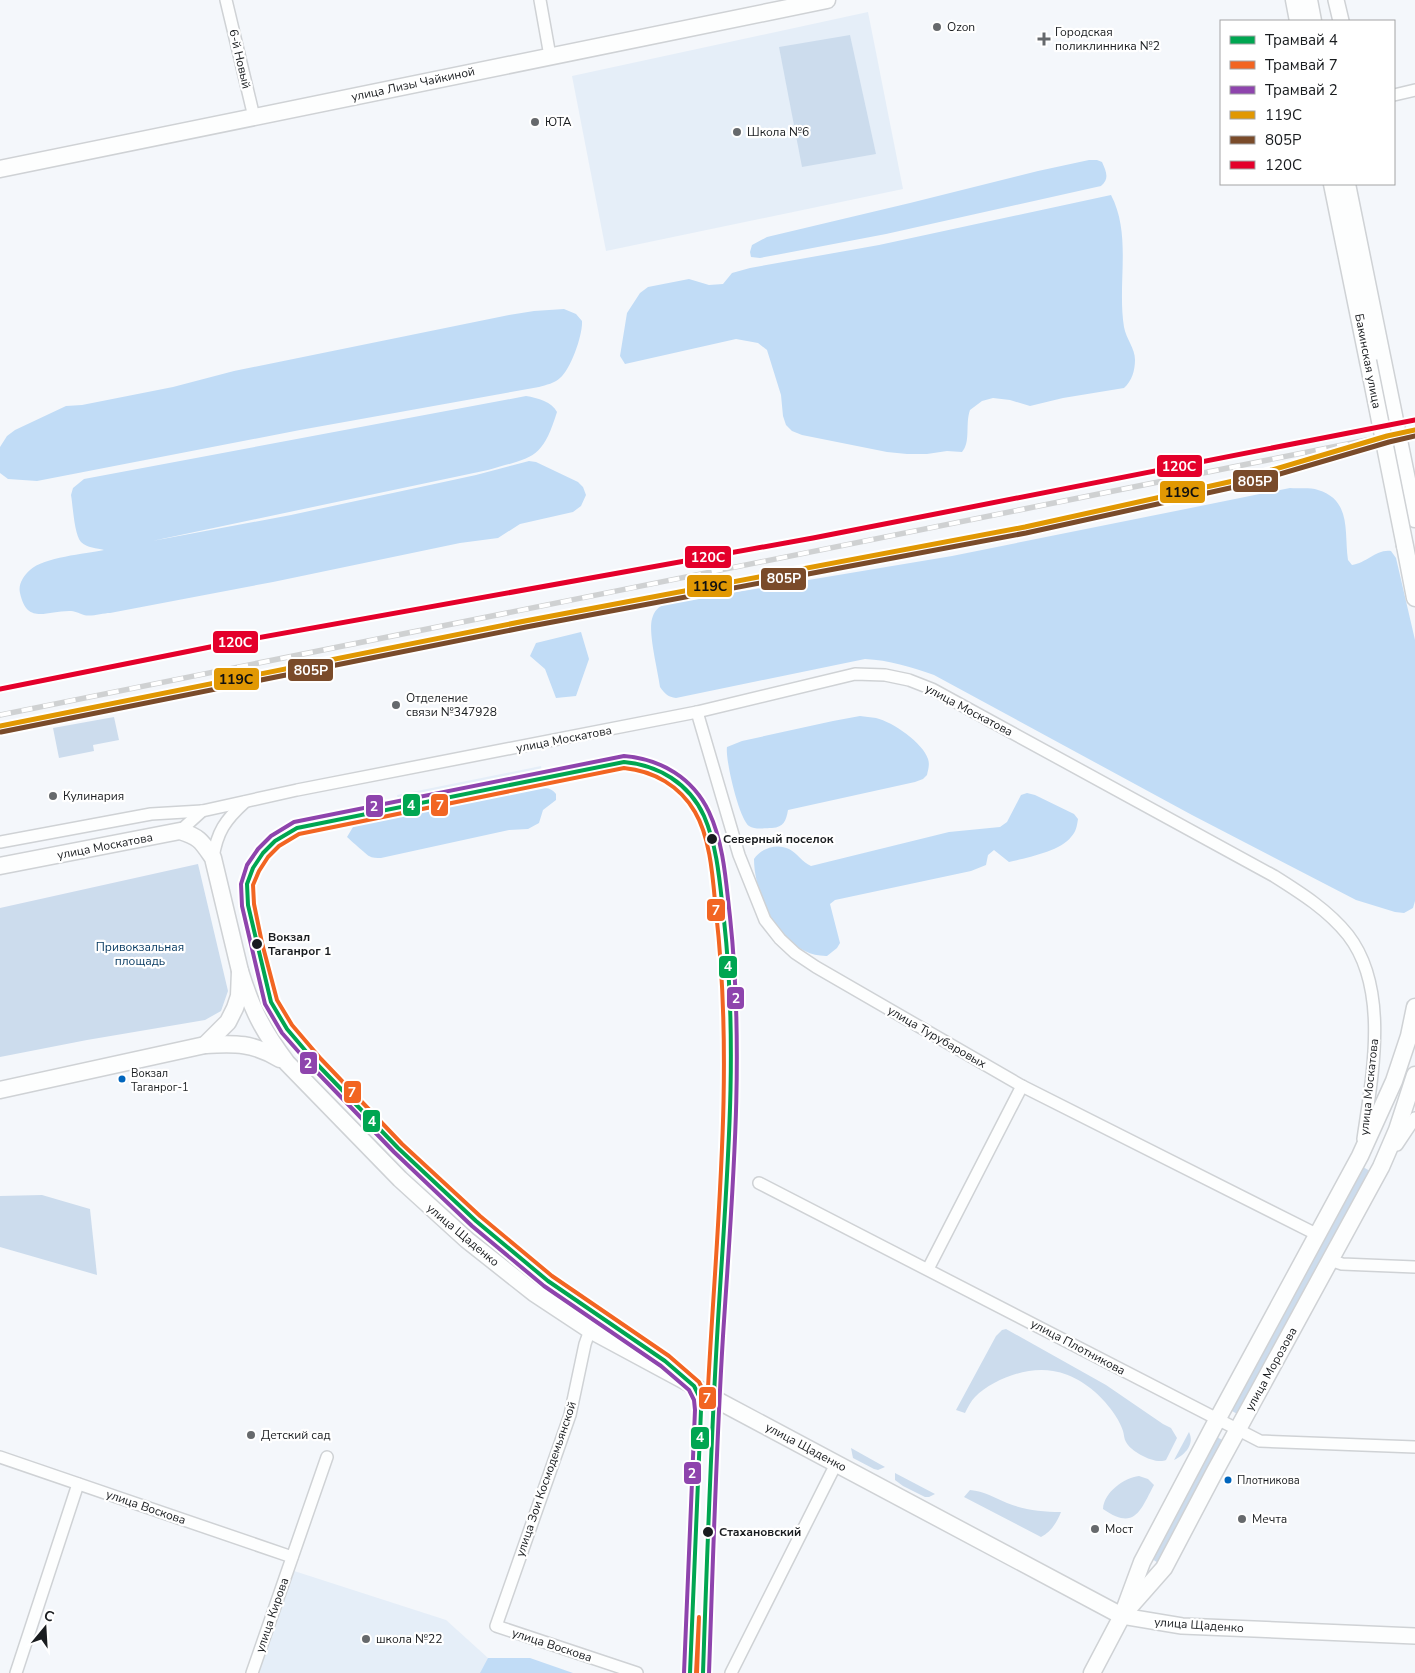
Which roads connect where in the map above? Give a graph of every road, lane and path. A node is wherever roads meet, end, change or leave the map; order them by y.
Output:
1 (226, 0) edge
2 (540, 0) edge
3 (827, 0) edge
4 (1294, 0) edge
5 (1309, 0) edge
6 (1336, 0) edge
7 (1298, 20) edge
8 (1313, 20) edge
9 (1341, 20) edge
10 (550, 56) junction
11 (1415, 90) edge
12 (1395, 95) edge
13 (254, 117) junction
14 (0, 169) edge
15 (1332, 185) edge
16 (1346, 185) edge
17 (1375, 359) junction
18 (1415, 519) edge
19 (1415, 598) edge
20 (696, 712) junction
21 (246, 801) junction
22 (202, 811) junction
23 (180, 831) junction
24 (0, 842) edge
25 (213, 858) junction
26 (0, 866) edge
27 (240, 971) junction
28 (1415, 1007) edge
29 (205, 1045) junction
30 (287, 1063) junction
31 (1415, 1075) edge
32 (1022, 1086) junction
33 (0, 1090) edge
34 (1415, 1118) edge
35 (1360, 1156) junction
36 (1382, 1167) junction
37 (759, 1182) dead end
38 (1318, 1235) junction
39 (1330, 1260) junction
40 (1415, 1267) edge
41 (928, 1269) junction
42 (590, 1330) junction
43 (1217, 1420) junction
44 (1238, 1430) junction
45 (1415, 1447) edge
46 (327, 1457) dead end
47 (0, 1458) edge
48 (836, 1464) junction
49 (78, 1484) junction
50 (292, 1556) junction
51 (1122, 1616) junction
52 (496, 1626) joint
53 (1415, 1636) edge
54 (16, 1673) edge
55 (252, 1673) edge
56 (636, 1673) edge
57 (731, 1673) edge
58 (1092, 1673) edge

1 - 13 street, 6-й Новый
2 - 10 street
3 - 10 main road, улица Лизы Чайкиной
4 - 7 main road
5 - 8 main road
6 - 9 street
10 - 13 main road, улица Лизы Чайкиной
11 - 12 street
13 - 14 main road, улица Лизы Чайкиной
15 - 17 main road, Бакинская улица
16 - 17 main road, Бакинская улица
17 - 18 main road, Бакинская улица
17 - 19 main road, Бакинская улица, bridge
20 - 21 street, улица Москатова
20 - 32 street, улица Турубаровых
20 - 35 street, улица Москатова
21 - 22 street, улица Москатова
21 - 25 street
22 - 23 street, улица Москатова
22 - 24 street, улица Москатова
23 - 25 main road
23 - 26 main road, улица Москатова
25 - 27 main road
27 - 29 main road
27 - 30 main road, улица Щаденко
28 - 35 main road
29 - 30 main road, улица Щаденко
29 - 33 main road
30 - 42 main road, улица Щаденко
31 - 36 main road
32 - 38 street, улица Турубаровых
32 - 41 street
34 - 36 street, улица Морозова
35 - 38 main road, улица Морозова
36 - 39 main road, улица Морозова
37 - 41 street, улица Плотникова
38 - 43 main road, улица Морозова
39 - 40 street
39 - 44 main road, улица Морозова
41 - 43 street, улица Плотникова
42 - 48 main road, улица Щаденко
42 - 52 street, улица Зои Космодемьянской
43 - 44 street, улица Плотникова
43 - 51 main road, улица Морозова
44 - 45 street, улица Плотникова
44 - 51 main road, улица Морозова
46 - 50 street, улица Кирова
47 - 49 street, улица Воскова
48 - 51 main road, улица Щаденко
48 - 57 street
49 - 50 street, улица Воскова
49 - 54 street
50 - 55 street, улица Кирова
51 - 53 street, улица Щаденко
51 - 58 main road, улица Морозова
52 - 56 street, улица Воскова

